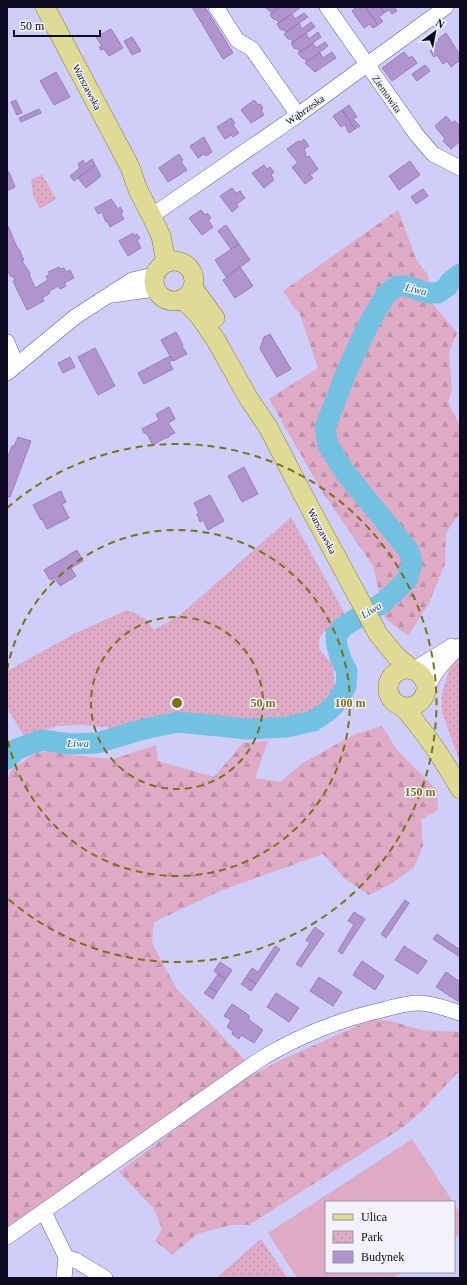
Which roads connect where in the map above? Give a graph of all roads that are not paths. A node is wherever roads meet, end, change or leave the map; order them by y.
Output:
1 (45, 7) edge
2 (216, 7) edge
3 (327, 7) edge
4 (446, 7) edge
5 (367, 66) junction
6 (298, 115) junction
7 (130, 167) junction
8 (460, 168) edge
9 (160, 210) junction
10 (164, 272) junction
11 (187, 294) junction
12 (7, 342) edge
13 (12, 369) edge
14 (378, 634) junction
15 (460, 642) edge
16 (460, 646) edge
17 (413, 670) junction
18 (390, 679) junction
19 (426, 691) junction
20 (403, 707) junction
21 (456, 782) edge
22 (460, 1013) edge
23 (44, 1212) junction
24 (7, 1237) edge
25 (66, 1258) junction
26 (64, 1278) edge
27 (105, 1278) edge

1 - 7 main road, Warszawska
2 - 6 street
3 - 5 street, Ziemowita
4 - 5 street, Wąbrzeska
5 - 6 street, Wąbrzeska
5 - 8 street, Ziemowita
6 - 9 street, Wąbrzeska
7 - 9 main road, Warszawska
7 - 10 main road, Warszawska
9 - 10 main road, Warszawska
10 - 11 main road
10 - 11 main road
10 - 13 street
11 - 14 main road, Warszawska
12 - 13 street
14 - 17 main road
14 - 18 main road
15 - 17 street
16 - 19 street
17 - 18 main road
17 - 19 main road
18 - 20 main road
19 - 20 main road
19 - 21 main road
20 - 21 main road
22 - 23 street
23 - 24 street
23 - 25 street
25 - 26 street
25 - 27 street

